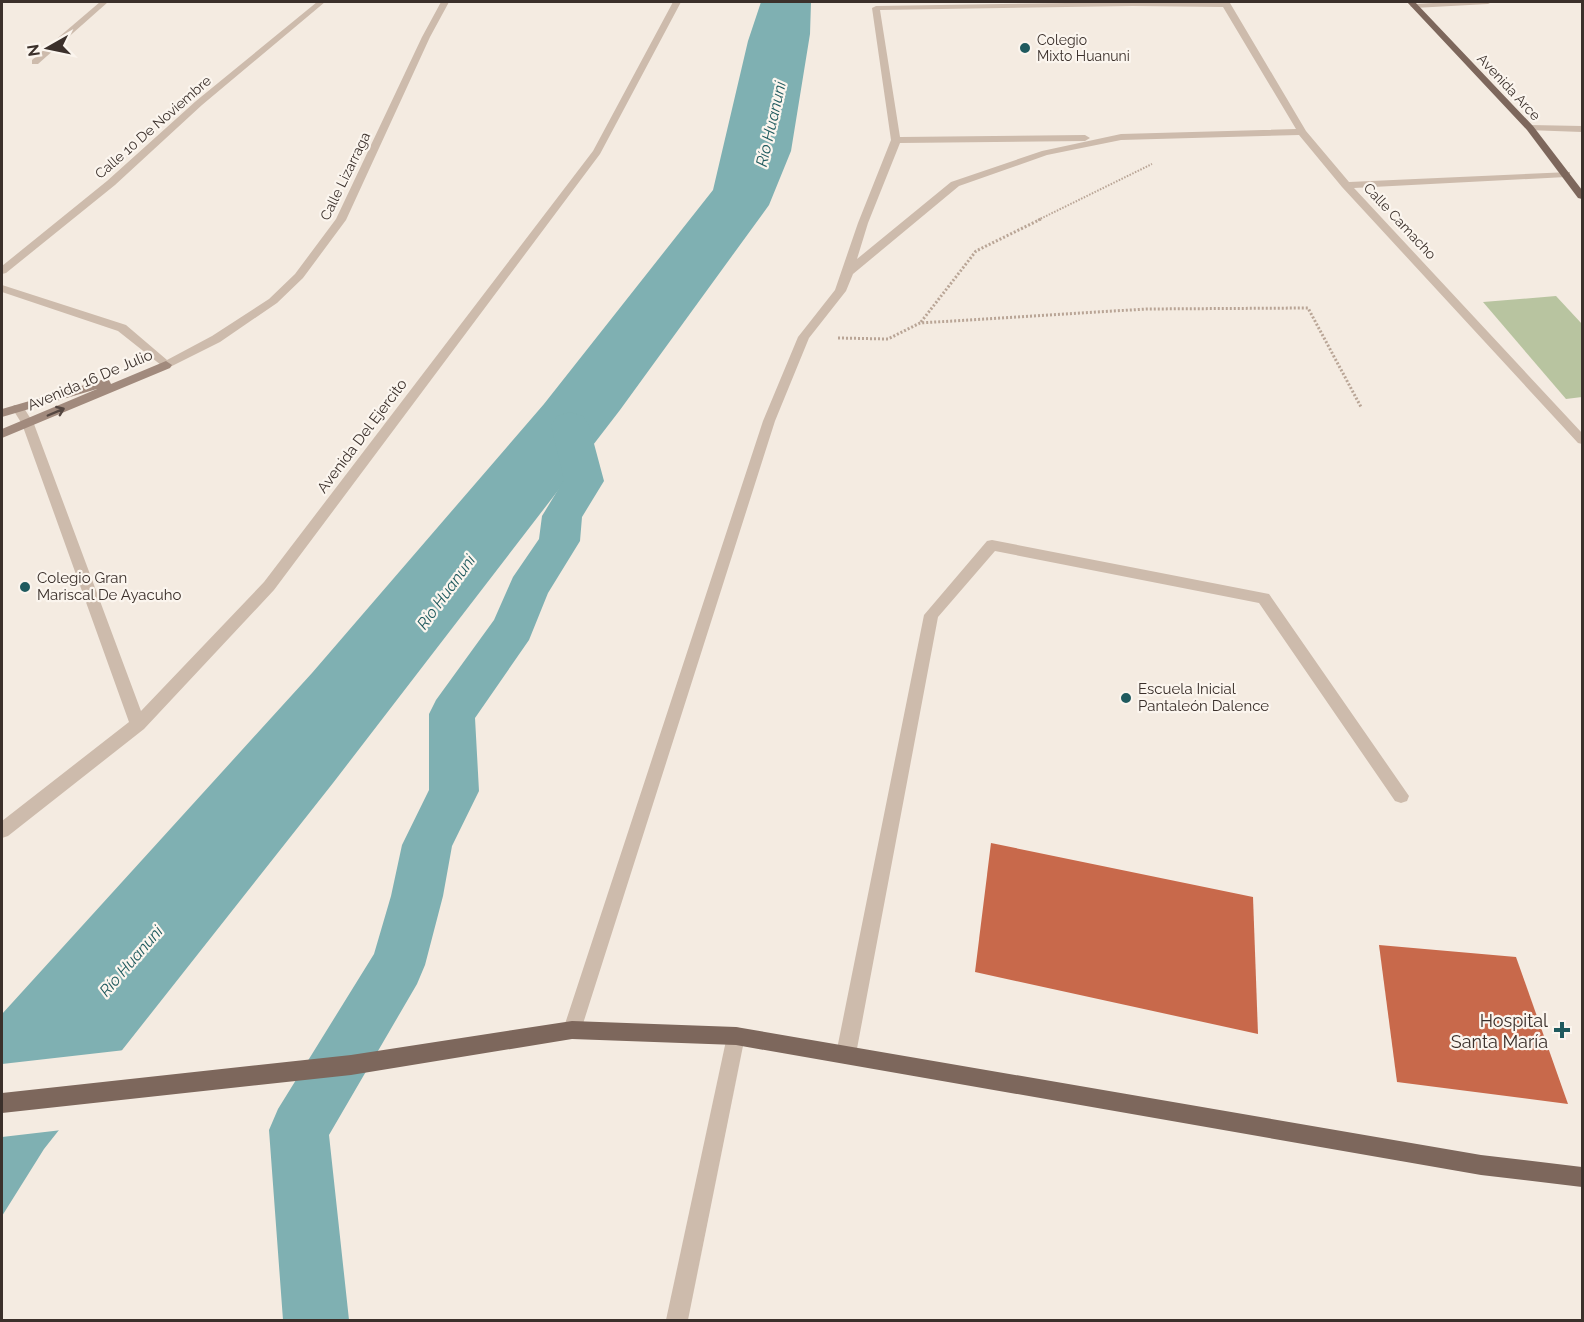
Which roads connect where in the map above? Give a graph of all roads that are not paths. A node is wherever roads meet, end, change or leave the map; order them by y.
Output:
1 (104, 2) edge
2 (321, 2) edge
3 (445, 2) edge
4 (677, 2) edge
5 (867, 2) edge
6 (1488, 2) edge
7 (1132, 3) edge
8 (1226, 3) edge
9 (1413, 4) edge
10 (876, 8) junction
11 (35, 62) dead end
12 (1530, 129) junction
13 (1582, 129) edge
14 (1302, 132) junction
15 (1121, 137) junction
16 (896, 140) junction
17 (1566, 174) junction
18 (1346, 185) junction
19 (1582, 196) edge
20 (2, 271) edge
21 (848, 272) junction
22 (2, 288) edge
23 (166, 365) junction
24 (18, 408) junction
25 (2, 413) edge
26 (28, 424) junction
27 (2, 434) edge
28 (1582, 440) edge
29 (138, 724) junction
30 (1401, 796) dead end
31 (2, 831) edge
32 (572, 1030) junction
33 (736, 1036) junction
34 (846, 1054) junction
35 (2, 1103) edge
36 (1582, 1177) edge
37 (677, 1320) edge

1 - 11 street
2 - 20 street, Calle 10 De Noviembre
3 - 23 street, Calle Lizarraga
4 - 29 street, Avenida Del Ejercito
5 - 10 street
6 - 9 street
7 - 8 street
7 - 10 street
8 - 14 street, Calle Camacho
9 - 12 main road, Avenida Arce
10 - 16 street
12 - 13 street
12 - 17 main road, Avenida Arce
14 - 15 street
14 - 18 street, Calle Camacho
15 - 16 street
15 - 21 street
16 - 21 street
17 - 18 street
17 - 19 main road, Avenida Arce
18 - 28 street, Calle Camacho
21 - 32 street
22 - 23 street
23 - 24 street, Avenida 16 De Julio
26 -> 23 street, Avenida 16 De Julio
24 - 25 street, Avenida 16 De Julio
24 - 26 street
26 - 27 street, Avenida 16 De Julio
26 - 29 street
29 - 31 street, Avenida Del Ejercito
30 - 34 street
32 - 33 main road
32 - 35 main road
33 - 34 main road
33 - 37 street
34 - 36 main road

